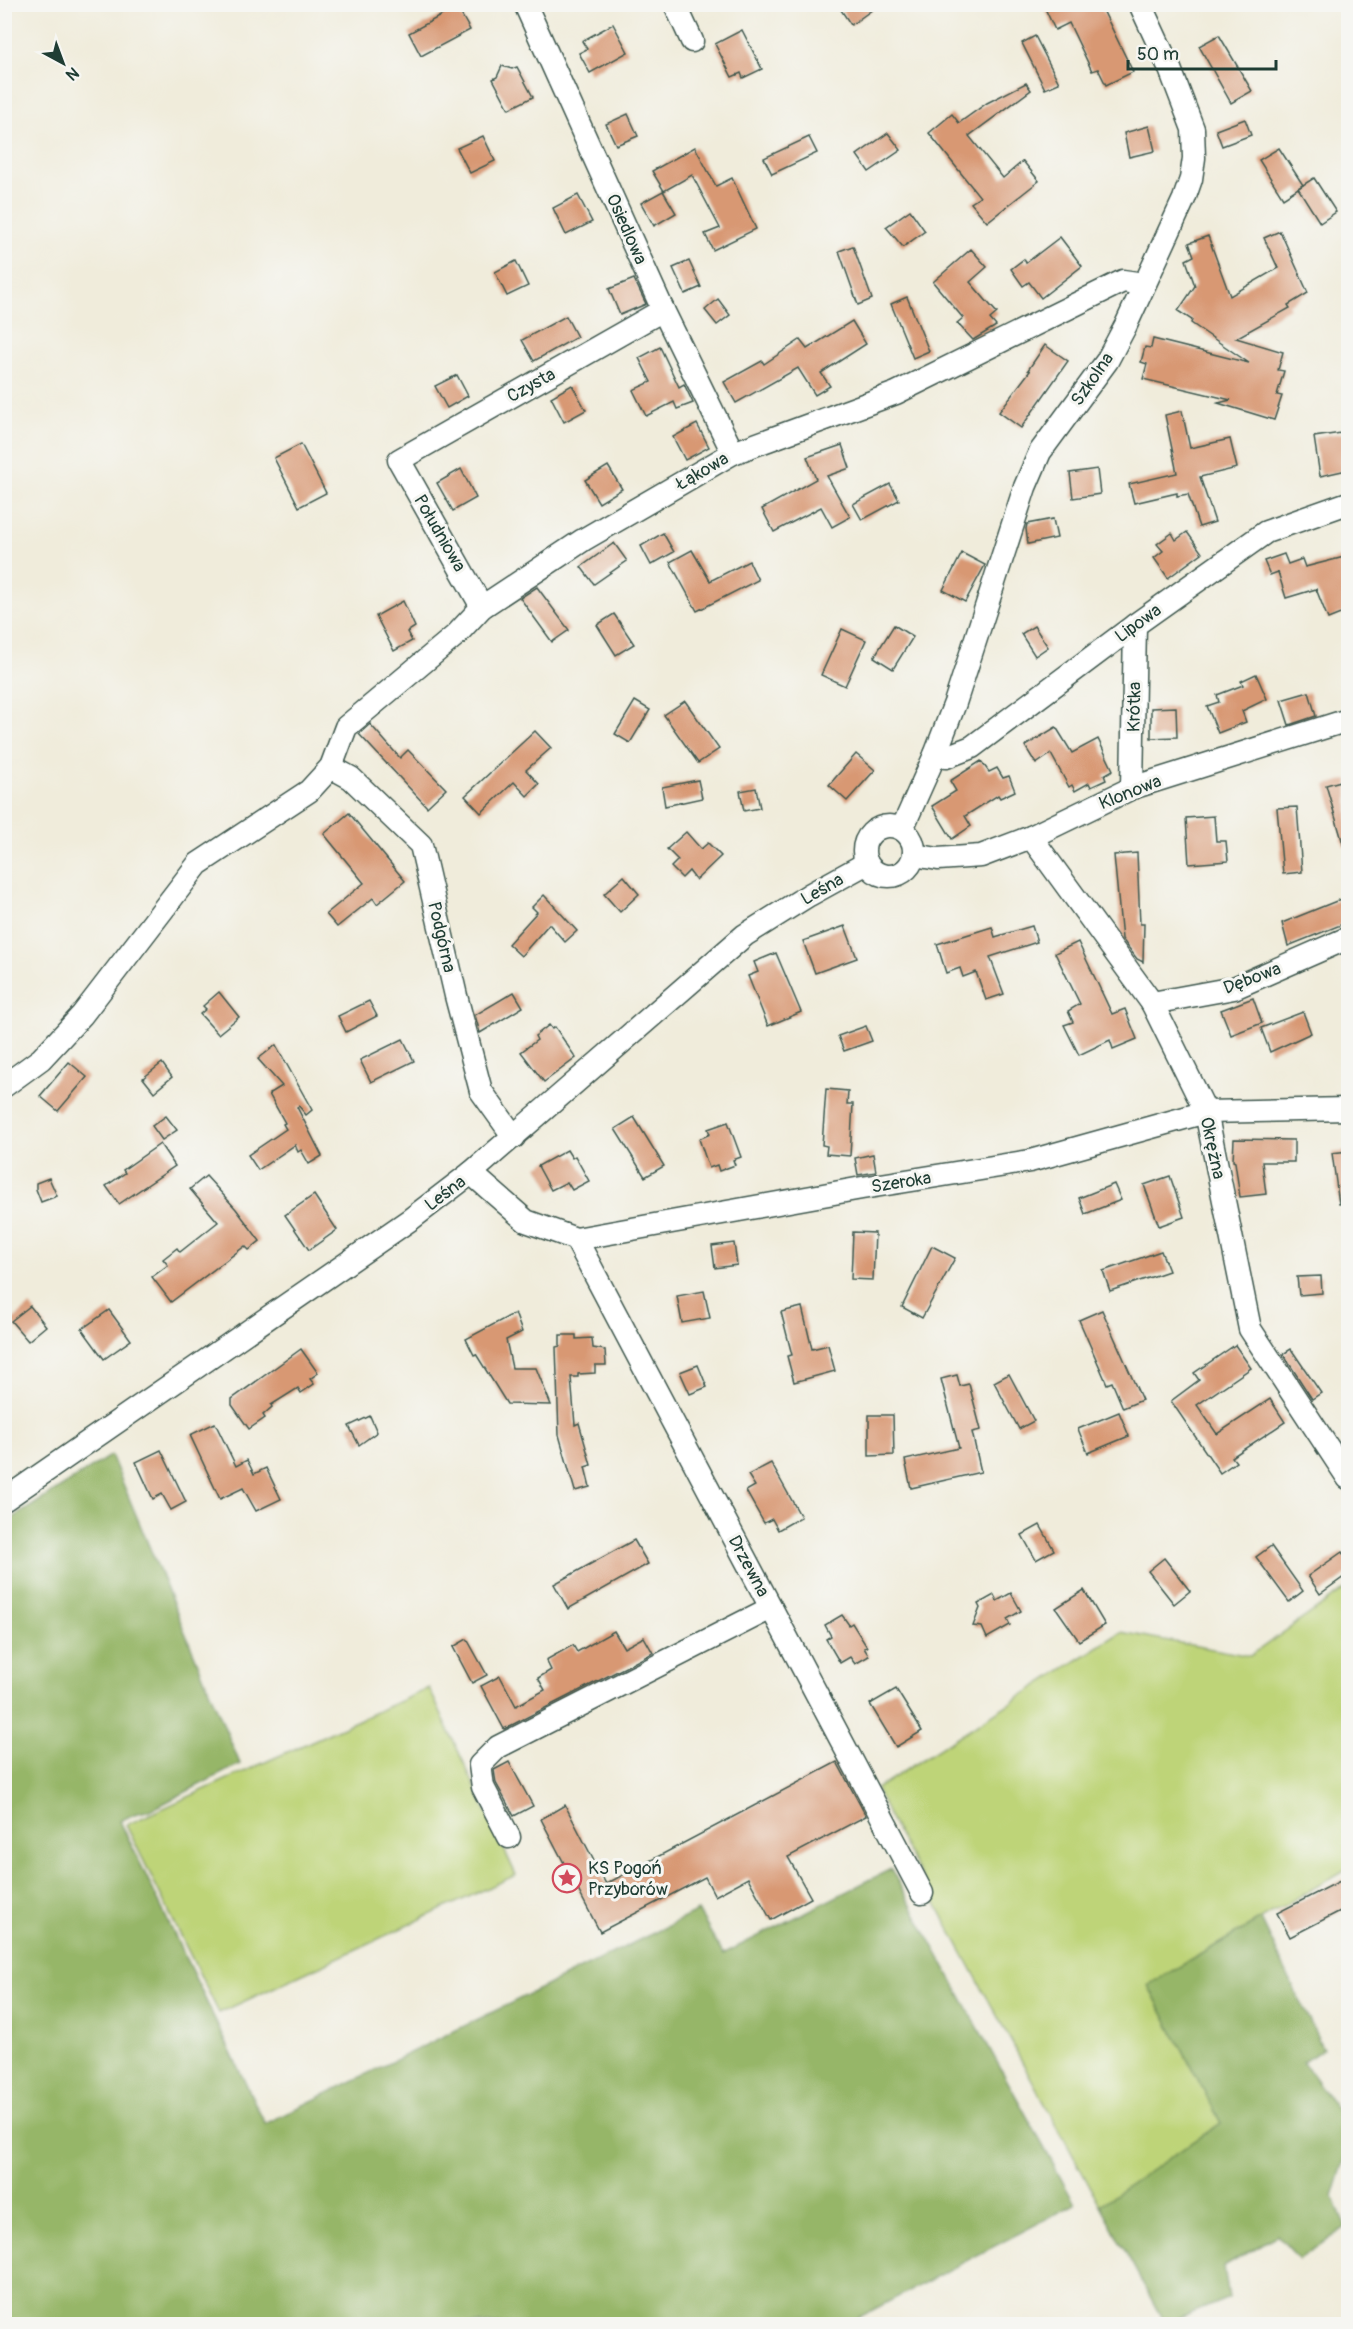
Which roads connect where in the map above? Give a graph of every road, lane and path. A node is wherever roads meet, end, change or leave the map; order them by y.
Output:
1 (525, 4) edge
2 (675, 4) edge
3 (1140, 4) edge
4 (692, 41) dead end
5 (1144, 284) junction
6 (663, 310) junction
7 (733, 453) junction
8 (399, 460) joint
9 (1348, 503) edge
10 (482, 606) junction
11 (1135, 625) junction
12 (1348, 720) edge
13 (935, 755) junction
14 (331, 767) junction
15 (1132, 788) junction
16 (902, 829) junction
17 (1031, 837) junction
18 (914, 855) junction
19 (867, 863) junction
20 (1348, 938) edge
21 (1152, 1003) junction
22 (4, 1086) edge
23 (1348, 1109) edge
24 (1206, 1112) junction
25 (514, 1137) junction
26 (471, 1173) junction
27 (576, 1239) junction
28 (1348, 1478) edge
29 (4, 1500) edge
30 (771, 1608) junction
31 (509, 1837) dead end
32 (922, 1893) dead end

1 - 6 street, Osiedlowa
2 - 4 street
3 - 5 street, Szkolna
5 - 7 street, Łąkowa
5 - 13 street, Szkolna
6 - 7 street, Osiedlowa
6 - 8 street, Czysta
7 - 10 street, Łąkowa
8 - 10 street, Południowa
9 - 11 street, Lipowa
10 - 14 street, Łąkowa
11 - 13 street, Lipowa
11 - 15 street, Krótka
12 - 15 street, Klonowa
13 - 16 street
14 - 22 street
14 - 25 street, Podgórna
15 - 17 street, Klonowa
16 - 18 street
16 - 19 street
17 - 18 street, Klonowa
17 - 21 street, Okrężna
18 - 19 street
19 - 25 street, Leśna
20 - 21 street, Dębowa
21 - 24 street, Okrężna
23 - 24 street, Szeroka
24 - 27 street, Szeroka
24 - 28 street, Okrężna
25 - 26 street, Leśna
26 - 27 street, Szeroka
26 - 29 street, Leśna
27 - 30 street, Drzewna
30 - 31 street
30 - 32 street, Drzewna

